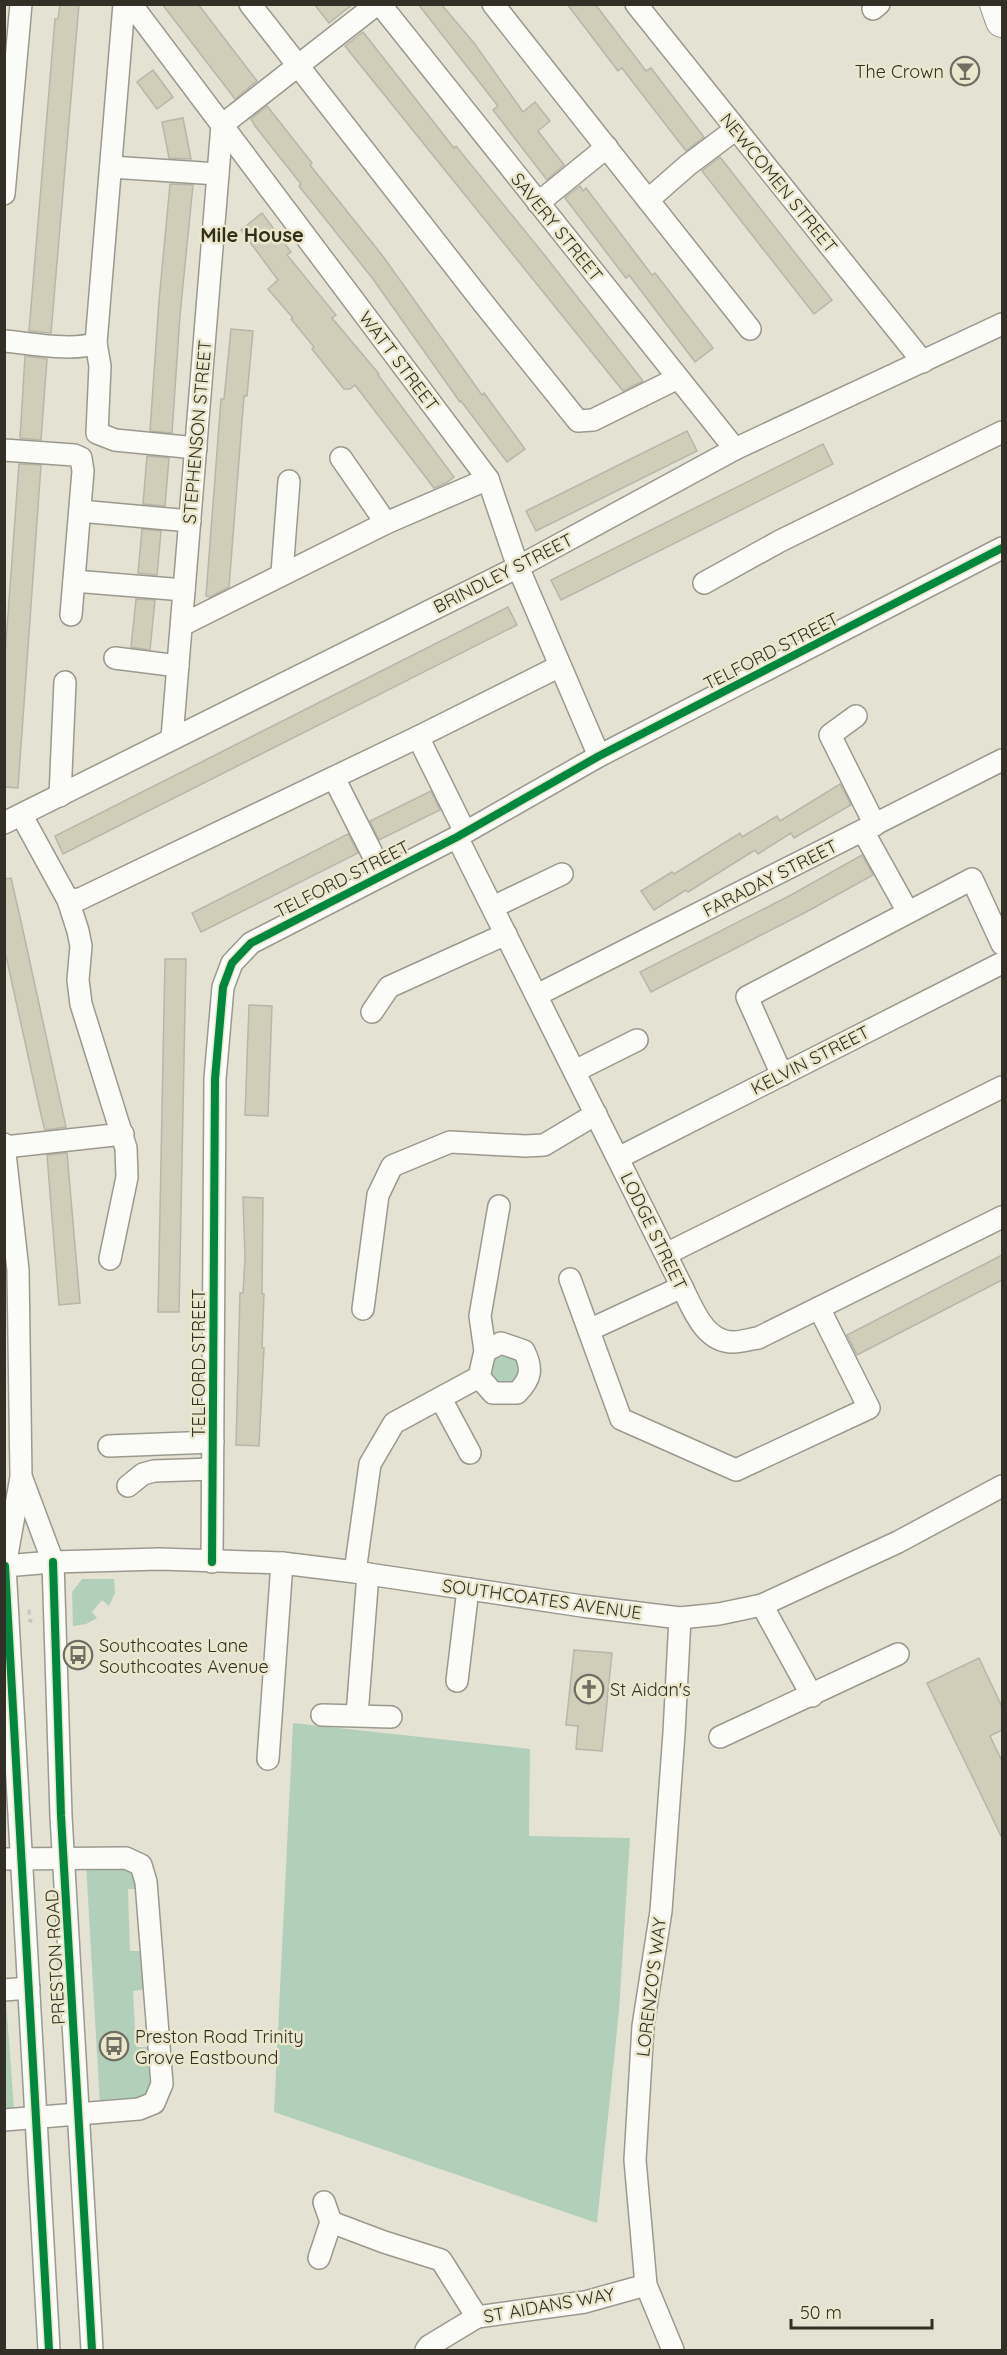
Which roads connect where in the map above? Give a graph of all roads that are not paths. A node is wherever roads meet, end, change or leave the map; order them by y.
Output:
1 (21, 4) edge
2 (124, 4) edge
3 (131, 4) edge
4 (250, 4) edge
5 (378, 4) edge
6 (493, 4) edge
7 (636, 4) edge
8 (996, 4) edge
9 (1002, 21) edge
10 (299, 66) junction
11 (222, 125) junction
12 (736, 129) junction
13 (607, 147) junction
14 (111, 167) junction
15 (218, 174) junction
16 (4, 194) edge
17 (648, 200) junction
18 (538, 203) junction
19 (1002, 324) edge
20 (750, 329) dead end
21 (4, 341) edge
22 (96, 343) junction
23 (922, 362) junction
24 (678, 378) junction
25 (1002, 432) edge
26 (196, 448) junction
27 (735, 449) junction
28 (4, 450) edge
29 (341, 458) dead end
30 (488, 479) junction
31 (289, 481) dead end
32 (80, 511) junction
33 (190, 521) junction
34 (386, 523) junction
35 (1002, 548) edge
36 (518, 567) junction
37 (282, 573) junction
38 (74, 581) junction
39 (704, 583) dead end
40 (184, 590) junction
41 (72, 615) dead end
42 (182, 626) junction
43 (115, 658) dead end
44 (178, 666) junction
45 (560, 666) junction
46 (65, 682) dead end
47 (856, 716) dead end
48 (418, 737) junction
49 (172, 738) junction
50 (599, 756) junction
51 (1002, 760) edge
52 (334, 778) junction
53 (60, 796) junction
54 (13, 820) edge
55 (869, 828) junction
56 (461, 834) junction
57 (562, 874) dead end
58 (383, 875) junction
59 (68, 900) junction
60 (493, 908) junction
61 (908, 912) junction
62 (506, 934) junction
63 (1002, 944) edge
64 (1002, 963) edge
65 (537, 995) junction
66 (372, 1012) dead end
67 (637, 1040) dead end
68 (574, 1071) junction
69 (782, 1075) junction
70 (1002, 1087) edge
71 (596, 1114) junction
72 (123, 1134) junction
73 (5, 1155) edge
74 (618, 1158) junction
75 (499, 1206) dead end
76 (1002, 1217) edge
77 (666, 1254) junction
78 (110, 1259) dead end
79 (570, 1279) dead end
80 (682, 1287) junction
81 (819, 1308) junction
82 (363, 1309) dead end
83 (589, 1330) junction
84 (485, 1351) junction
85 (479, 1377) junction
86 (441, 1399) junction
87 (213, 1442) junction
88 (109, 1446) dead end
89 (470, 1453) dead end
90 (213, 1469) junction
91 (21, 1477) junction
92 (128, 1486) dead end
93 (1002, 1486) edge
94 (53, 1562) junction
95 (212, 1562) junction
96 (282, 1563) junction
97 (5, 1566) edge
98 (361, 1573) junction
99 (468, 1589) junction
100 (762, 1605) junction
101 (680, 1618) junction
102 (898, 1654) dead end
103 (457, 1681) dead end
104 (812, 1696) junction
105 (322, 1715) dead end
106 (357, 1715) junction
107 (391, 1717) dead end
108 (720, 1737) dead end
109 (268, 1759) dead end
110 (13, 1859) edge
111 (64, 1859) junction
112 (29, 1988) junction
113 (4, 1990) edge
114 (78, 2113) junction
115 (36, 2118) junction
116 (4, 2120) edge
117 (324, 2202) dead end
118 (331, 2222) junction
119 (319, 2258) dead end
120 (646, 2285) junction
121 (477, 2317) junction
122 (49, 2350) edge
123 (92, 2350) edge
124 (426, 2350) edge
125 (673, 2350) edge

1 - 16 street
2 - 14 street
3 - 11 street, WATT STREET
4 - 10 street
5 - 10 street
5 - 18 street, SAVERY STREET
6 - 13 street
7 - 12 street, NEWCOMEN STREET
8 - 9 highway
10 - 11 street
10 - 24 street
11 - 15 street, STEPHENSON STREET
11 - 30 street, WATT STREET
12 - 17 street
12 - 23 street, NEWCOMEN STREET
13 - 17 street
13 - 18 street
14 - 15 street
14 - 22 street
15 - 26 street, STEPHENSON STREET
17 - 20 street
18 - 24 street, SAVERY STREET
19 - 23 street, BRINDLEY STREET
21 - 22 street
22 - 26 street
23 - 27 street, BRINDLEY STREET
24 - 27 street, SAVERY STREET
25 - 39 street
26 - 33 street, STEPHENSON STREET
27 - 36 street, BRINDLEY STREET
28 - 32 street
29 - 34 street
30 - 34 street
30 - 36 street, WATT STREET
31 - 37 street
32 - 33 street
32 - 38 street
33 - 40 street, STEPHENSON STREET
34 - 37 street
35 - 50 street, TELFORD STREET
36 - 45 street, WATT STREET
36 - 49 street, BRINDLEY STREET
37 - 42 street
38 - 40 street
38 - 41 street
40 - 42 street, STEPHENSON STREET
42 - 44 street, STEPHENSON STREET
43 - 44 street
44 - 49 street, STEPHENSON STREET
45 - 48 street
45 - 50 street, WATT STREET
46 - 53 street
47 - 55 street
48 - 52 street
48 - 56 street, LODGE STREET
49 - 53 street, BRINDLEY STREET
50 - 56 street, TELFORD STREET
51 - 55 street, FARADAY STREET
52 - 58 street
52 - 59 street
53 - 54 street, BRINDLEY STREET
54 - 59 street
55 - 61 street
55 - 65 street, FARADAY STREET
56 - 58 street, TELFORD STREET
56 - 60 street, LODGE STREET
57 - 60 street
58 - 87 street, TELFORD STREET
59 - 72 street
60 - 62 street, LODGE STREET
61 - 63 street
61 - 69 street
62 - 65 street, LODGE STREET
62 - 66 street
64 - 69 street, KELVIN STREET
65 - 68 street, LODGE STREET
67 - 68 street
68 - 71 street, LODGE STREET
69 - 74 street, KELVIN STREET
70 - 77 street
71 - 74 street, LODGE STREET
71 - 82 street
72 - 73 street
72 - 78 street
73 - 91 street
74 - 77 street, LODGE STREET
75 - 84 street
76 - 81 street, LODGE STREET
77 - 80 street, LODGE STREET
79 - 83 street
80 - 81 street, LODGE STREET
80 - 83 street
81 - 83 street
84 - 85 street
84 - 85 street
85 - 86 street
86 - 89 street
86 - 98 street
87 - 88 street
87 - 90 street, TELFORD STREET
90 - 92 street
90 - 95 street, TELFORD STREET
91 - 94 street, PRESTON ROAD
91 - 97 street, PRESTON ROAD
93 - 100 street, SOUTHCOATES AVENUE
94 - 95 street, SOUTHCOATES AVENUE
94 - 97 street, SOUTHCOATES AVENUE
94 - 111 street, PRESTON ROAD
95 - 96 street, SOUTHCOATES AVENUE
96 - 98 street, SOUTHCOATES AVENUE
96 - 109 street
97 - 110 street, PRESTON ROAD
98 - 99 street, SOUTHCOATES AVENUE
98 - 106 street
99 - 101 street, SOUTHCOATES AVENUE
99 - 103 street
100 - 101 street, SOUTHCOATES AVENUE
100 - 104 street
101 - 120 street, LORENZO'S WAY
102 - 104 street
104 - 108 street
105 - 106 street
106 - 107 street
110 - 111 street
110 - 112 street, PRESTON ROAD
111 - 114 street, PRESTON ROAD
111 - 114 street
112 - 113 street
112 - 115 street, PRESTON ROAD
114 - 115 street
114 - 123 street, PRESTON ROAD
115 - 116 street
115 - 122 street, PRESTON ROAD
117 - 118 street
118 - 119 street
118 - 121 street
120 - 121 street, ST AIDANS WAY
120 - 125 street, LORENZO'S WAY
121 - 124 street, ST AIDANS WAY

